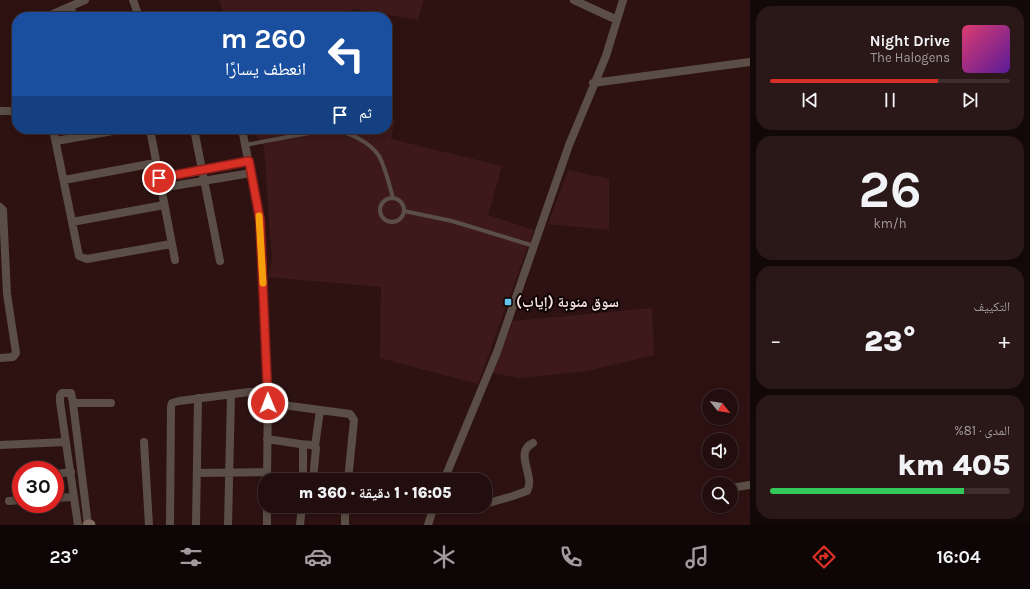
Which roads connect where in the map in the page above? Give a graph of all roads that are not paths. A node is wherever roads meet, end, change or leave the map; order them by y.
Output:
1 (85, 0) edge
2 (133, 0) edge
3 (574, 0) edge
4 (623, 0) edge
5 (71, 7) junction
6 (58, 12) edge
7 (72, 12) edge
8 (137, 12) edge
9 (617, 20) junction
10 (750, 62) edge
11 (593, 83) junction
12 (0, 111) edge
13 (12, 111) edge
14 (54, 134) edge
15 (96, 134) edge
16 (151, 134) edge
17 (195, 134) edge
18 (243, 134) edge
19 (304, 134) edge
20 (349, 134) edge
21 (56, 141) junction
22 (245, 145) junction
23 (249, 161) junction
24 (155, 163) junction
25 (202, 170) junction
26 (251, 173) junction
27 (159, 178) junction
28 (64, 180) junction
29 (204, 180) junction
30 (161, 188) junction
31 (393, 198) junction
32 (164, 205) junction
33 (0, 207) edge
34 (404, 211) junction
35 (72, 222) junction
36 (171, 244) junction
37 (534, 246) junction
38 (175, 260) dead end
39 (220, 261) dead end
40 (0, 310) edge
41 (9, 310) junction
42 (0, 358) edge
43 (268, 392) junction
44 (231, 395) junction
45 (198, 398) junction
46 (73, 403) junction
47 (111, 403) dead end
48 (268, 403) junction
49 (320, 410) junction
50 (267, 439) junction
51 (66, 442) junction
52 (144, 442) dead end
53 (533, 443) dead end
54 (0, 444) edge
55 (300, 444) junction
56 (315, 446) junction
57 (71, 472) junction
58 (64, 473) edge
59 (197, 473) junction
60 (229, 473) junction
61 (267, 473) edge
62 (303, 473) edge
63 (314, 473) edge
64 (349, 473) edge
65 (447, 473) edge
66 (258, 475) edge
67 (750, 485) edge
68 (738, 487) edge
69 (74, 497) junction
70 (64, 498) edge
71 (492, 502) edge
72 (267, 513) edge
73 (301, 513) edge
74 (345, 513) edge
75 (432, 513) edge
76 (78, 525) edge
77 (89, 525) edge
78 (149, 525) edge
79 (170, 525) edge
80 (196, 525) edge
81 (228, 525) edge
82 (267, 525) edge
83 (300, 525) edge
84 (345, 525) edge
85 (428, 525) edge

1 - 5 street
2 - 8 street
3 - 9 street
4 - 9 street
5 - 6 street
5 - 7 street
9 - 11 street
10 - 11 street
11 - 37 street
12 - 13 street
14 - 21 street
15 - 21 street
16 - 24 street
17 - 25 street
18 - 22 street
19 - 22 lane
20 - 31 lane
21 - 28 street
22 - 23 street
23 - 25 street
23 - 26 street
24 - 27 street
24 - 28 street
25 - 27 street
25 - 29 street
26 - 29 street
26 - 43 street
27 - 30 street
28 - 35 street
29 - 30 street
29 - 39 street
30 - 32 street
31 - 34 lane
31 - 34 lane
32 - 35 street
32 - 36 street
33 - 41 street
34 - 37 lane
35 - 36 street
36 - 38 street
37 - 65 street
40 - 41 street
41 - 42 street
43 - 44 street
43 - 48 street
44 - 45 street
44 - 60 street
45 - 59 street
45 - 79 street
46 - 47 street
46 - 51 street
46 - 77 street
48 - 49 street
48 - 50 street
49 - 56 street
49 - 64 street
50 - 55 street
50 - 61 street
51 - 54 street
51 - 57 street
52 - 78 street
53 - 71 street
55 - 56 street
55 - 62 street
56 - 63 street
57 - 58 street
57 - 69 street
59 - 60 street
59 - 80 street
60 - 66 street
60 - 81 street
67 - 68 street
69 - 70 street
69 - 76 street
72 - 82 street
73 - 83 street
74 - 84 street
75 - 85 street

